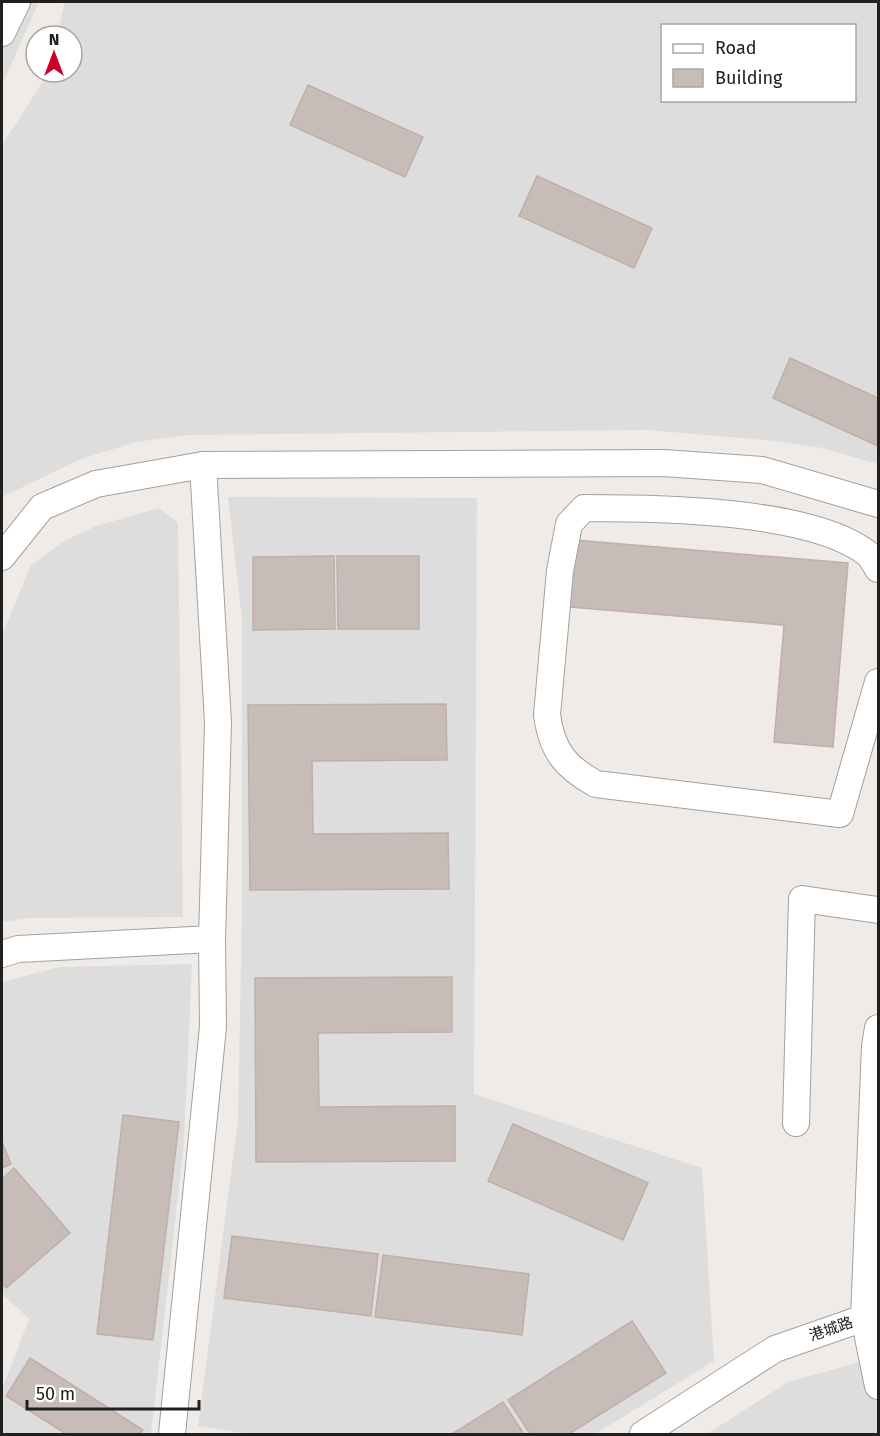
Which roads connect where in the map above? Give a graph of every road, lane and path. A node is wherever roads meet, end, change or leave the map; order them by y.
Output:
1 (17, 2) edge
2 (2, 33) edge
3 (204, 465) junction
4 (879, 504) edge
5 (2, 557) edge
6 (879, 569) edge
7 (879, 682) edge
8 (879, 910) edge
9 (212, 939) junction
10 (2, 954) edge
11 (879, 1028) edge
12 (796, 1124) dead end
13 (872, 1316) edge
14 (879, 1386) edge
15 (172, 1434) edge
16 (644, 1434) edge

1 - 2 street
3 - 4 street
3 - 5 street
3 - 9 street
6 - 7 street
8 - 12 street
9 - 10 street
9 - 15 street
11 - 13 street, 港城路
13 - 14 street
13 - 16 street, 港城路

